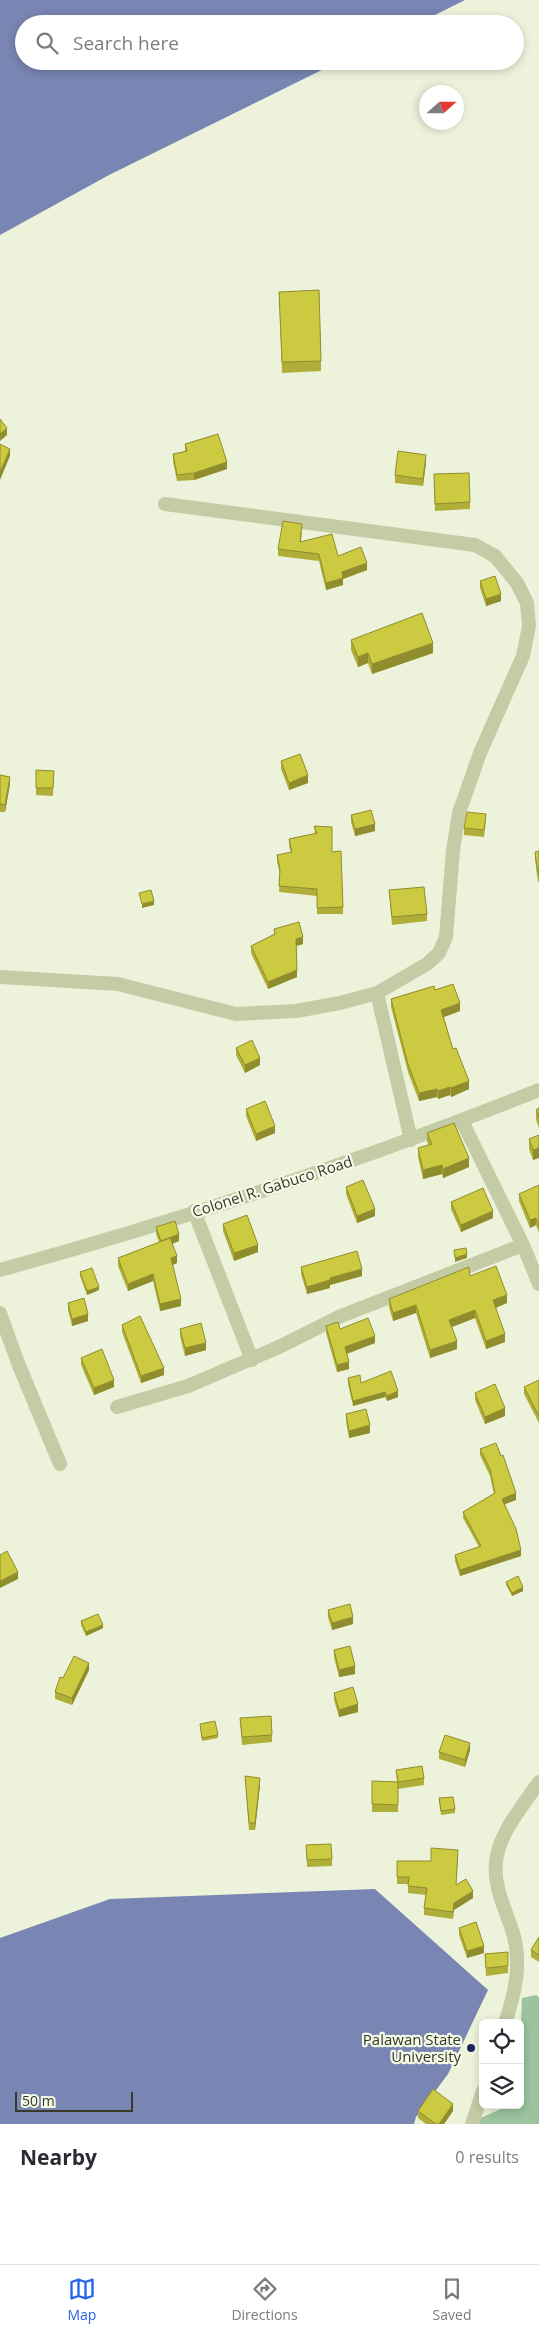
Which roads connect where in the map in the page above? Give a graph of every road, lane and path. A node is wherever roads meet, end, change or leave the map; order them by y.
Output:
1 (165, 504) dead end
2 (0, 977) edge
3 (377, 993) junction
4 (539, 1090) edge
5 (462, 1121) junction
6 (411, 1140) junction
7 (194, 1211) junction
8 (523, 1244) junction
9 (0, 1270) edge
10 (538, 1276) edge
11 (0, 1313) edge
12 (252, 1360) junction
13 (116, 1407) dead end
14 (60, 1464) dead end
15 (539, 1782) edge
16 (506, 2019) edge
17 (479, 2103) edge
18 (472, 2124) edge

1 - 3 street
2 - 3 street
3 - 6 street
4 - 5 street, Colonel R. Gabuco Road
5 - 6 street, Colonel R. Gabuco Road
5 - 8 street
6 - 7 street, Colonel R. Gabuco Road
7 - 9 street, Colonel R. Gabuco Road
7 - 12 street
8 - 10 street
8 - 12 street
11 - 14 street
12 - 13 street
15 - 16 street
17 - 18 street

